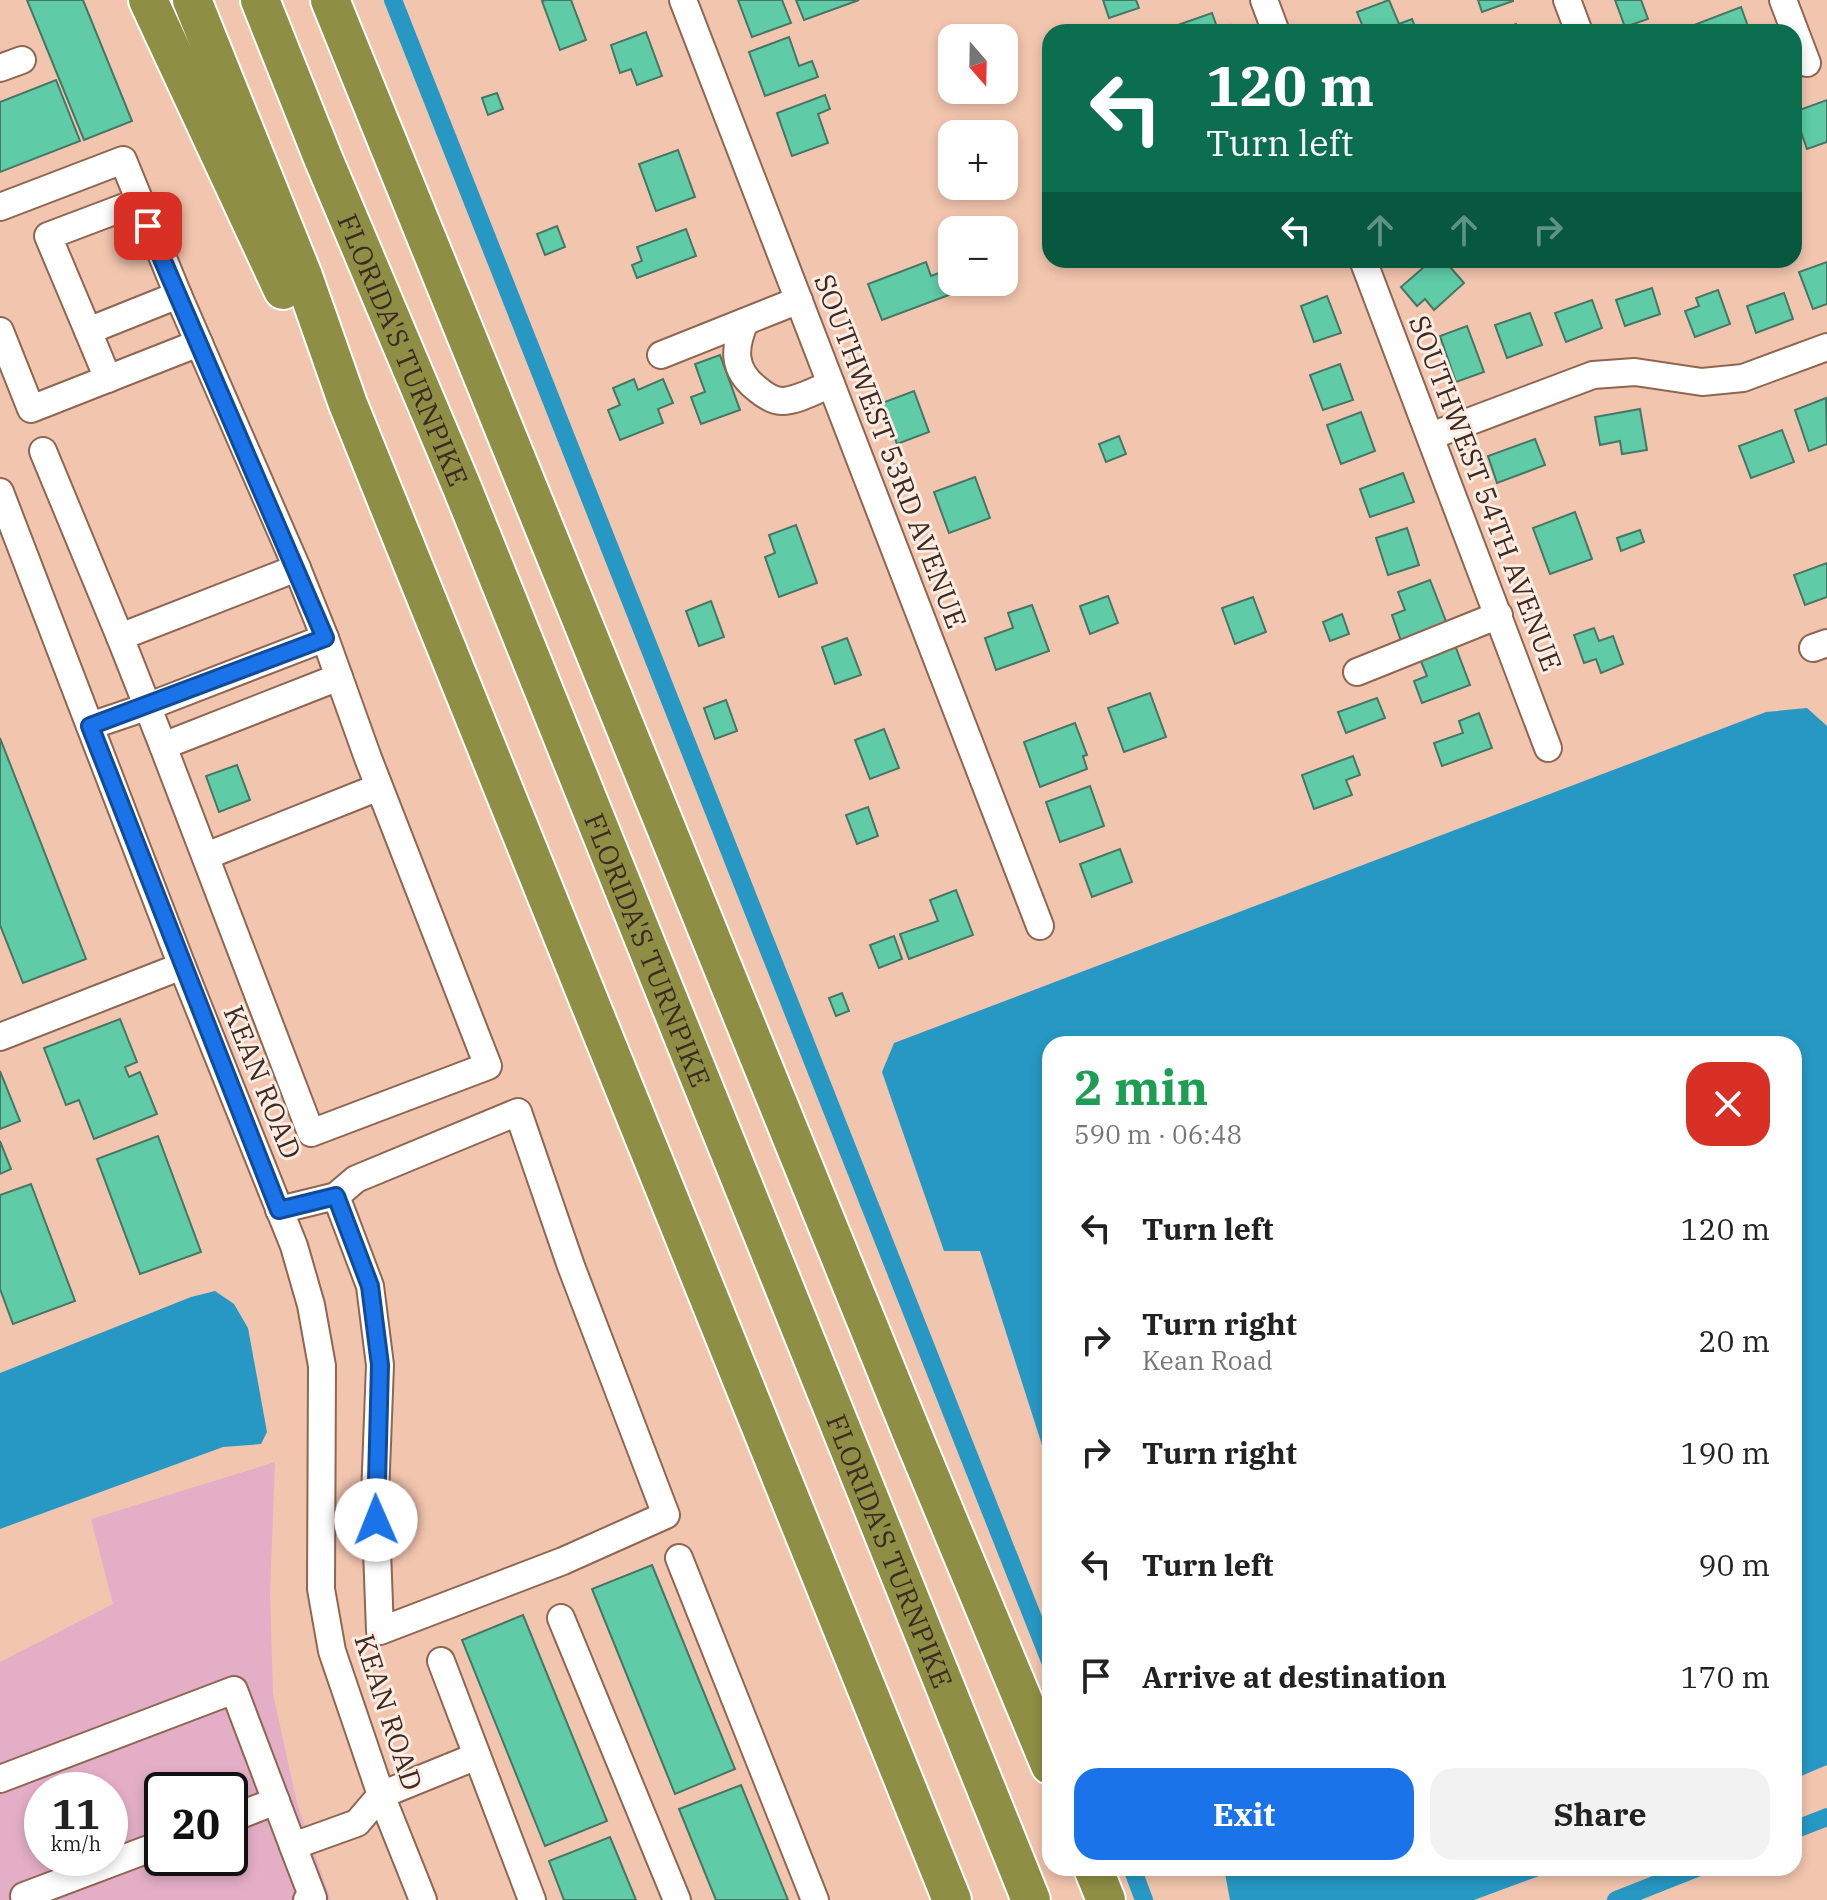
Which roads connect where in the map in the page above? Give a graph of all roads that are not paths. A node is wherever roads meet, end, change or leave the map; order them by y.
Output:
1 (148, 0) edge
2 (192, 0) edge
3 (260, 0) edge
4 (330, 0) edge
5 (683, 0) edge
6 (1264, 0) edge
7 (1567, 0) edge
8 (1783, 0) edge
9 (1273, 24) edge
10 (1576, 24) edge
11 (1793, 24) edge
12 (32, 195) junction
13 (138, 202) junction
14 (0, 207) edge
15 (48, 236) junction
16 (1366, 268) edge
17 (178, 295) junction
18 (799, 300) junction
19 (745, 322) junction
20 (0, 331) edge
21 (88, 331) junction
22 (199, 343) junction
23 (1827, 347) edge
24 (661, 355) dead end
25 (108, 379) junction
26 (831, 384) junction
27 (348, 404) junction
28 (1431, 436) junction
29 (43, 451) dead end
30 (0, 492) edge
31 (297, 568) junction
32 (1499, 615) junction
33 (120, 637) junction
34 (325, 638) junction
35 (1357, 672) dead end
36 (339, 677) junction
37 (149, 706) junction
38 (90, 726) junction
39 (163, 746) junction
40 (1548, 748) dead end
41 (379, 787) junction
42 (206, 856) junction
43 (1040, 926) dead end
44 (182, 966) junction
45 (0, 1037) edge
46 (336, 1196) junction
47 (279, 1210) junction
48 (679, 1558) dead end
49 (561, 1618) dead end
50 (441, 1661) dead end
51 (1042, 1746) edge
52 (477, 1756) junction
53 (0, 1779) edge
54 (381, 1795) junction
55 (276, 1801) junction
56 (248, 1812) edge
57 (293, 1846) junction
58 (144, 1851) edge
59 (1096, 1876) edge
60 (24, 1896) dead end
61 (307, 1900) edge
62 (423, 1900) edge
63 (532, 1900) edge
64 (677, 1900) edge
65 (815, 1900) edge
66 (952, 1900) edge
67 (1031, 1900) edge
68 (1106, 1900) edge

1 - 27 highway
2 - 27 highway
3 - 67 highway, FLORIDA'S TURNPIKE
4 - 51 highway
5 - 18 street, SOUTHWEST 53RD AVENUE
6 - 9 street
7 - 10 street
8 - 11 street
12 - 13 street
12 - 14 street
12 - 15 street
13 - 15 street
13 - 17 street
15 - 21 street
16 - 28 street, SOUTHWEST 54TH AVENUE
17 - 21 street
17 - 22 street
18 - 19 street
18 - 26 street, SOUTHWEST 53RD AVENUE
19 - 24 street
19 - 26 street
20 - 25 street
21 - 25 street
22 - 25 street
22 - 31 street
23 - 28 street
26 - 43 street, SOUTHWEST 53RD AVENUE
27 - 66 highway
28 - 32 street, SOUTHWEST 54TH AVENUE
29 - 33 street
30 - 38 street, KEAN ROAD
31 - 33 street
31 - 34 street
32 - 35 street
32 - 40 street, SOUTHWEST 54TH AVENUE
33 - 37 street
34 - 36 street
34 - 37 street
36 - 39 street
36 - 41 street
37 - 38 street
37 - 39 street
38 - 44 street, KEAN ROAD
39 - 42 street
41 - 42 street
41 - 42 street
44 - 45 street
44 - 47 street, KEAN ROAD
46 - 46 street
46 - 47 street
47 - 54 street, KEAN ROAD
48 - 65 street
49 - 64 street
50 - 52 street
52 - 54 street
52 - 63 street
53 - 55 street
54 - 57 street
54 - 62 street, KEAN ROAD
55 - 56 street
55 - 57 street
57 - 61 street
58 - 60 street
59 - 68 highway

